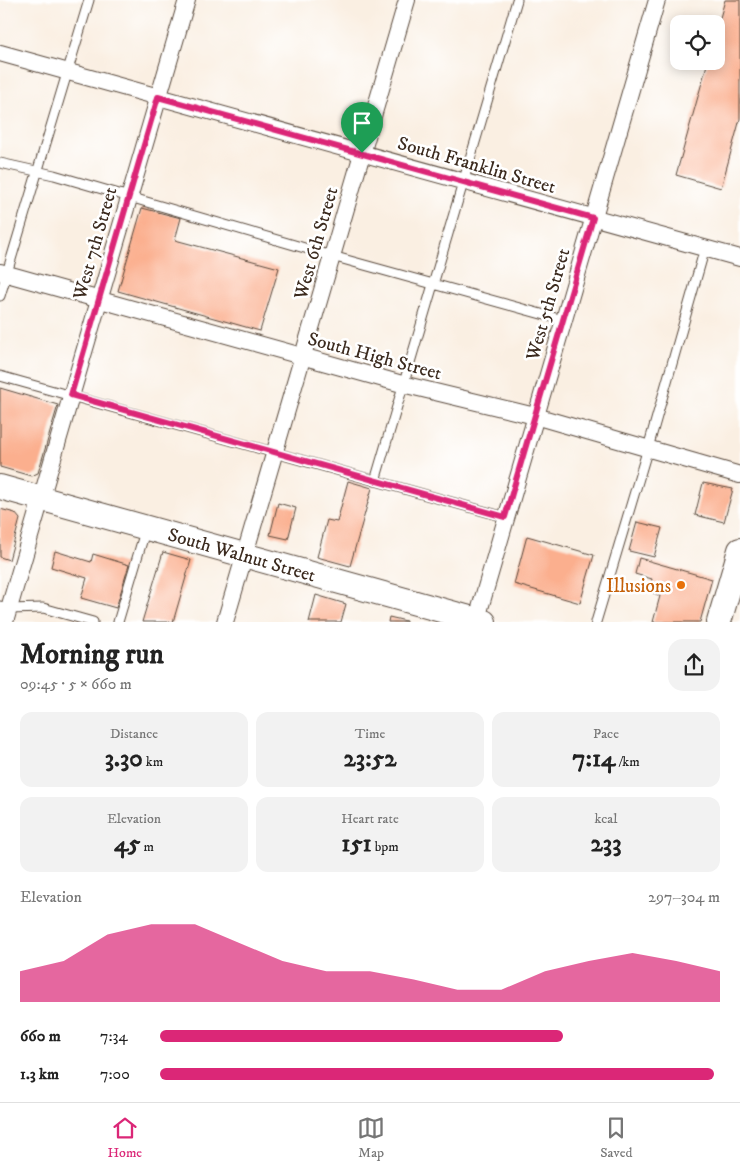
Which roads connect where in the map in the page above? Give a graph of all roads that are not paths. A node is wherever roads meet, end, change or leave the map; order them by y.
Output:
1 (89, 0) edge
2 (186, 0) edge
3 (407, 0) edge
4 (517, 0) edge
5 (657, 0) edge
6 (0, 53) edge
7 (67, 72) junction
8 (158, 97) junction
9 (362, 153) junction
10 (0, 163) edge
11 (37, 172) junction
12 (464, 181) junction
13 (128, 197) junction
14 (593, 218) junction
15 (705, 248) junction
16 (332, 256) junction
17 (740, 258) edge
18 (3, 273) edge
19 (433, 284) junction
20 (0, 296) edge
21 (98, 299) junction
22 (563, 320) junction
23 (303, 356) junction
24 (0, 376) edge
25 (402, 384) junction
26 (71, 395) junction
27 (535, 416) junction
28 (648, 448) junction
29 (275, 453) junction
30 (740, 475) edge
31 (375, 481) junction
32 (0, 487) edge
33 (41, 498) junction
34 (505, 517) junction
35 (146, 528) junction
36 (740, 550) edge
37 (245, 555) junction
38 (5, 612) edge
39 (478, 621) edge
40 (93, 622) edge
41 (118, 622) edge
42 (226, 622) edge
43 (596, 622) edge
44 (719, 622) edge

1 - 7 lane
2 - 8 street, West 7th Street
3 - 9 street, West 6th Street
4 - 12 lane
5 - 14 street, West 5th Street
6 - 7 street, South Franklin Street
7 - 8 street, South Franklin Street
7 - 11 lane
8 - 9 street, South Franklin Street
8 - 13 street, West 7th Street
9 - 12 street, South Franklin Street
9 - 16 street, West 6th Street
10 - 11 lane
11 - 13 lane
11 - 18 lane
12 - 14 street, South Franklin Street
12 - 19 lane
13 - 16 lane
13 - 21 street, West 7th Street
14 - 15 street, South Franklin Street
14 - 22 street, West 5th Street
15 - 17 street, South Franklin Street
15 - 28 lane
16 - 19 lane
16 - 23 street, West 6th Street
18 - 20 lane
18 - 21 street, South High Street
19 - 22 lane
19 - 25 lane
21 - 23 street, South High Street
21 - 26 street, West 7th Street
22 - 27 street, West 5th Street
23 - 25 street, South High Street
23 - 29 street, West 6th Street
24 - 26 lane
25 - 27 street, South High Street
25 - 31 lane
26 - 29 lane
26 - 33 street, West 7th Street
27 - 28 street, South High Street
27 - 34 street, West 5th Street
28 - 30 street, South High Street
28 - 43 lane
29 - 31 lane
29 - 37 street, West 6th Street
31 - 34 lane
32 - 33 main road, South Walnut Street
33 - 35 main road, South Walnut Street
33 - 38 street, West 7th Street
34 - 39 street, West 5th Street
35 - 37 main road, South Walnut Street
35 - 41 lane
36 - 44 main road
37 - 39 main road, South Walnut Street
37 - 42 street, West 6th Street
38 - 40 lane

